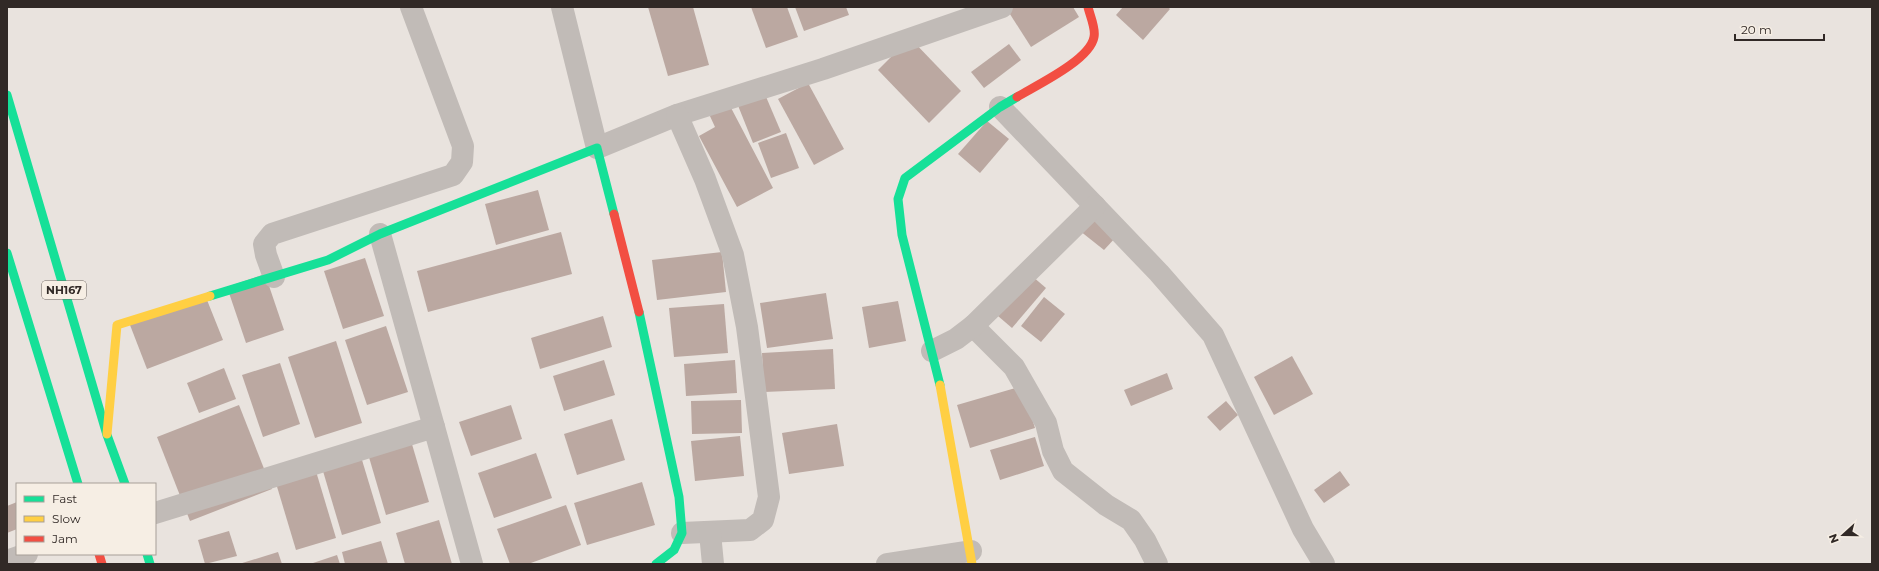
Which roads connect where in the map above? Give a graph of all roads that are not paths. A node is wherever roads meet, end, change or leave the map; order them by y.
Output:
1 (411, 7) edge
2 (562, 7) edge
3 (1002, 7) edge
4 (1088, 7) edge
5 (7, 95) edge
6 (1000, 107) junction
7 (677, 115) junction
8 (597, 148) junction
9 (1095, 206) junction
10 (380, 234) junction
11 (7, 253) edge
12 (274, 276) junction
13 (973, 326) junction
14 (932, 352) junction
15 (434, 427) junction
16 (107, 435) junction
17 (78, 483) edge
18 (125, 483) edge
19 (156, 513) edge
20 (682, 533) junction
21 (710, 533) junction
22 (24, 555) edge
23 (971, 557) edge
24 (7, 561) edge
25 (472, 564) edge
26 (656, 564) edge
27 (713, 564) edge
28 (887, 564) edge
29 (1158, 564) edge
30 (1324, 564) edge

1 - 12 street
2 - 8 street
3 - 7 street
4 - 6 main road
5 - 16 main road, NH167
6 - 9 street
6 - 14 main road
7 - 8 street
7 - 21 street
8 - 10 main road
8 - 20 main road
9 - 13 street
9 - 30 street
10 - 12 main road
10 - 15 street
11 - 17 main road
12 - 16 main road
13 - 14 street
13 - 29 street
14 - 23 main road
15 - 19 street
15 - 25 street
16 - 18 main road, NH167
20 - 21 street
20 - 26 main road
21 - 27 street
22 - 24 street
23 - 28 street

